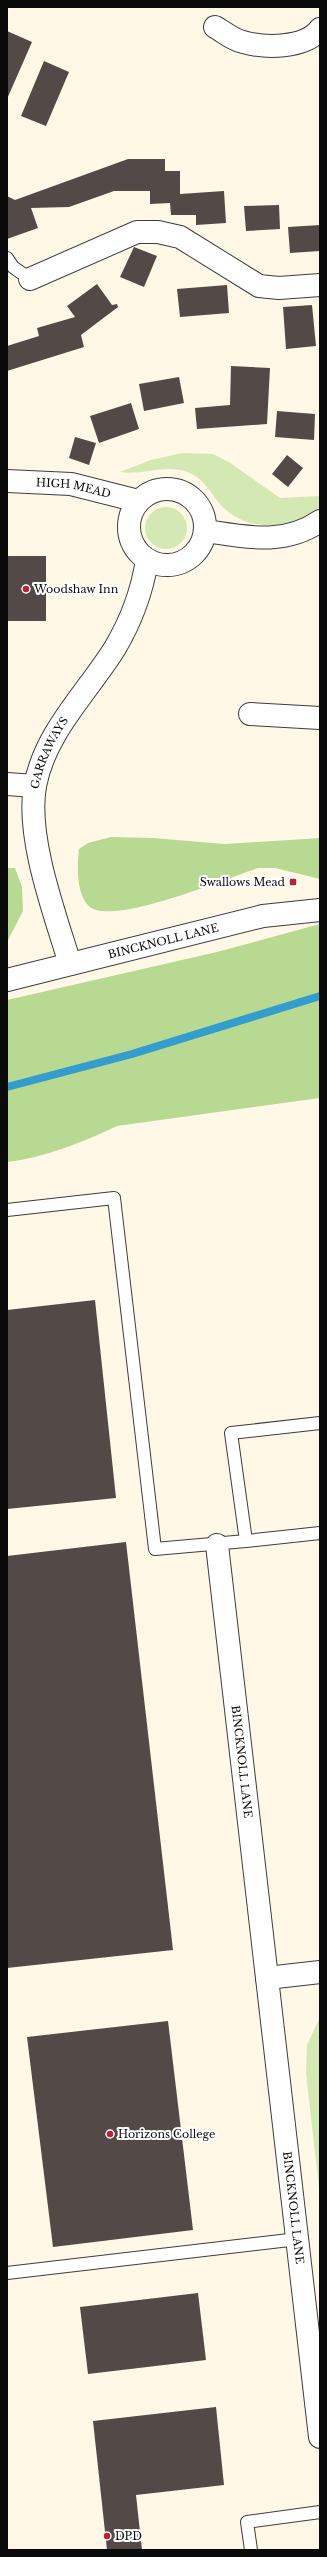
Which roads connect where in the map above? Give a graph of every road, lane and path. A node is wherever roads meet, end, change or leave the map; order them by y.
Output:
1 (215, 27) dead end
2 (320, 29) edge
3 (7, 258) edge
4 (30, 279) joint
5 (320, 286) edge
6 (7, 481) edge
7 (138, 501) junction
8 (320, 521) edge
9 (206, 531) junction
10 (147, 560) junction
11 (250, 714) dead end
12 (320, 718) edge
13 (7, 784) edge
14 (35, 786) junction
15 (320, 910) edge
16 (70, 964) junction
17 (7, 980) edge
18 (7, 1210) edge
19 (320, 1422) edge
20 (320, 1533) edge
21 (246, 1541) junction
22 (217, 1545) junction
23 (320, 1972) edge
24 (268, 1978) junction
25 (298, 2239) junction
26 (7, 2273) edge
27 (320, 2437) edge
28 (320, 2512) edge
29 (250, 2550) edge

1 - 2 street
3 - 4 lane
4 - 5 street
6 - 7 street, HIGH MEAD
7 - 9 street
7 - 10 street
8 - 9 street
9 - 10 street
10 - 14 street, GARRAWAYS
11 - 12 street
13 - 14 street
14 - 16 street, GARRAWAYS
15 - 16 street, BINCKNOLL LANE
16 - 17 street, BINCKNOLL LANE
18 - 22 lane
19 - 21 lane
20 - 21 lane
21 - 22 lane
22 - 24 street, BINCKNOLL LANE
23 - 24 street
24 - 25 street, BINCKNOLL LANE
25 - 26 lane
25 - 27 street, BINCKNOLL LANE
28 - 29 lane

